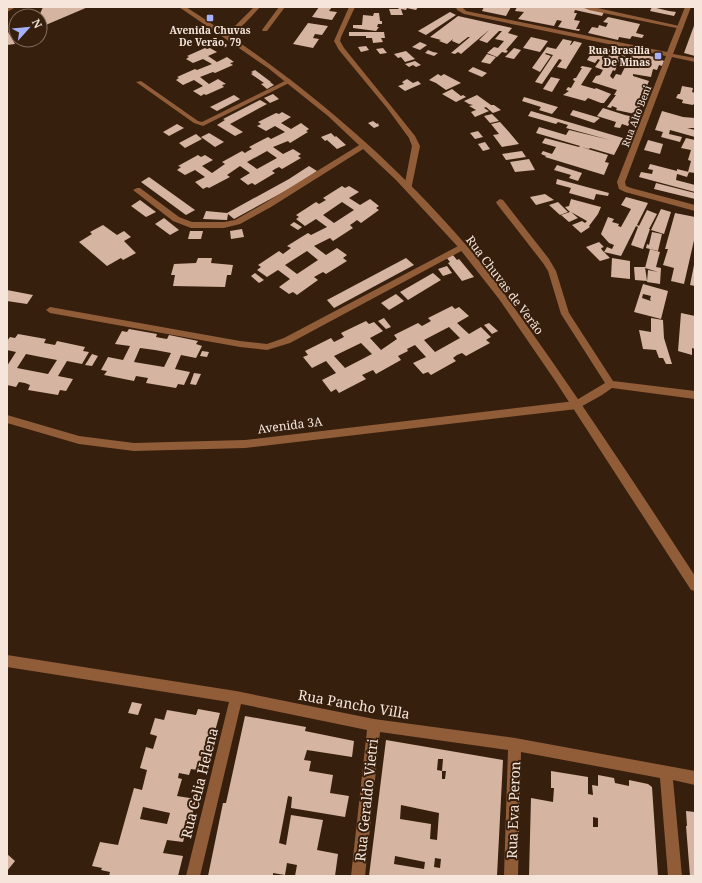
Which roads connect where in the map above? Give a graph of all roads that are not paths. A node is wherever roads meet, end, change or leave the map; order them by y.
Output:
1 (13, 7) edge
2 (182, 7) edge
3 (257, 7) edge
4 (282, 7) edge
5 (352, 7) edge
6 (459, 7) edge
7 (688, 7) edge
8 (589, 8) edge
9 (7, 10) edge
10 (681, 28) junction
11 (265, 30) dead end
12 (226, 35) junction
13 (671, 54) junction
14 (695, 60) edge
15 (289, 81) junction
16 (139, 82) dead end
17 (364, 146) junction
18 (408, 188) junction
19 (138, 190) dead end
20 (500, 202) dead end
21 (695, 208) edge
22 (462, 246) junction
23 (50, 310) dead end
24 (610, 384) junction
25 (695, 395) edge
26 (578, 405) junction
27 (7, 419) edge
28 (695, 586) edge
29 (7, 661) edge
30 (236, 697) junction
31 (374, 725) junction
32 (515, 744) junction
33 (666, 773) junction
34 (695, 778) edge
35 (193, 876) edge
36 (358, 876) edge
37 (511, 876) edge
38 (675, 876) edge

1 - 9 street
2 - 12 street, Rua Chuvas de Verão
3 - 12 street
4 - 11 street
5 - 18 street
6 - 13 street
7 - 10 street, Rua Alto Beni
8 - 10 street
10 - 13 street, Rua Alto Beni
12 - 15 street, Rua Chuvas de Verão
13 - 14 street
13 - 21 street, Rua Alto Beni
15 - 16 street
15 - 17 street, Rua Chuvas de Verão
17 - 18 street, Rua Chuvas de Verão
17 - 19 street
18 - 22 street, Rua Chuvas de Verão
20 - 24 street
22 - 23 street
22 - 26 street, Rua Chuvas de Verão
24 - 25 street
24 - 26 street
26 - 27 street, Avenida 3A
26 - 28 street, Rua Chuvas de Verão
29 - 30 street, Rua Pancho Villa
30 - 31 street, Rua Pancho Villa
30 - 35 street, Rua Celia Helena
31 - 32 street, Rua Pancho Villa
31 - 36 street, Rua Geraldo Vietri
32 - 33 street, Rua Pancho Villa
32 - 37 street, Rua Eva Peron
33 - 34 street, Rua Pancho Villa
33 - 38 street

